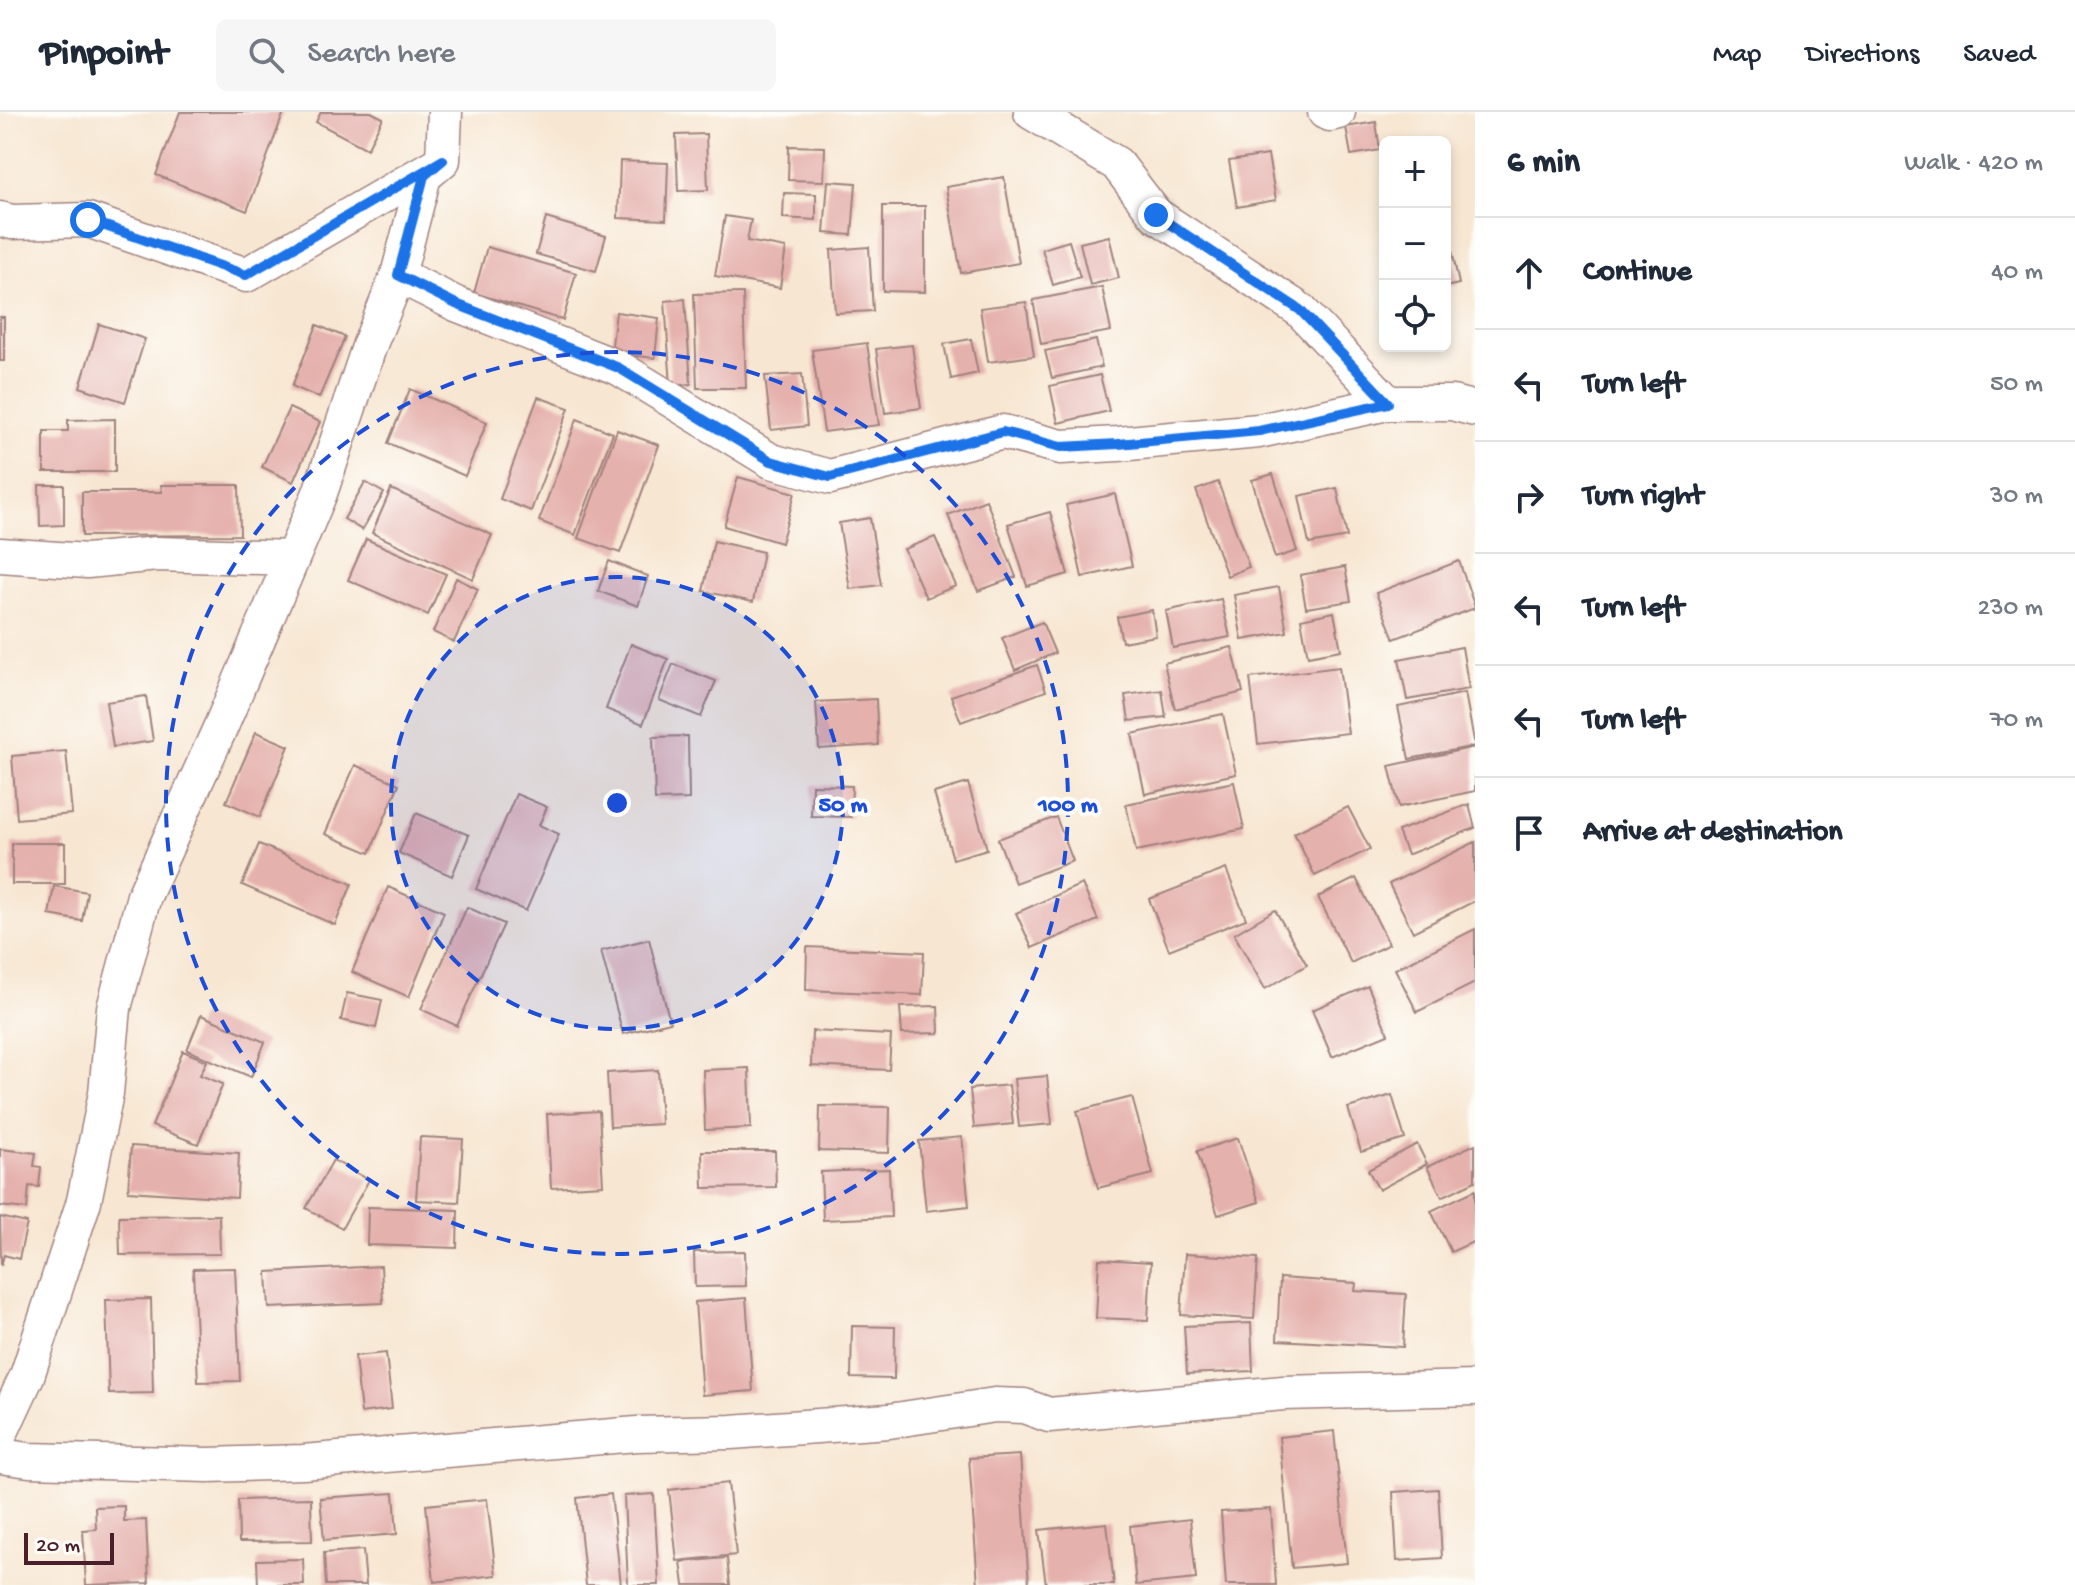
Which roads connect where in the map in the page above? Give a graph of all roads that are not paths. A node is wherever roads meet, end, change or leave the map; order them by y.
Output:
1 (445, 112) edge
2 (1031, 112) edge
3 (1325, 112) edge
4 (1338, 112) edge
5 (443, 160) junction
6 (0, 219) edge
7 (398, 275) junction
8 (1388, 403) junction
9 (1475, 409) edge
10 (0, 555) edge
11 (292, 558) junction
12 (1475, 1388) edge
13 (0, 1434) edge
14 (0, 1456) edge

1 - 5 street
2 - 8 street
3 - 4 street
5 - 6 street
5 - 7 street
7 - 8 street
7 - 11 street
8 - 9 street
10 - 11 street
11 - 13 street
12 - 14 street

